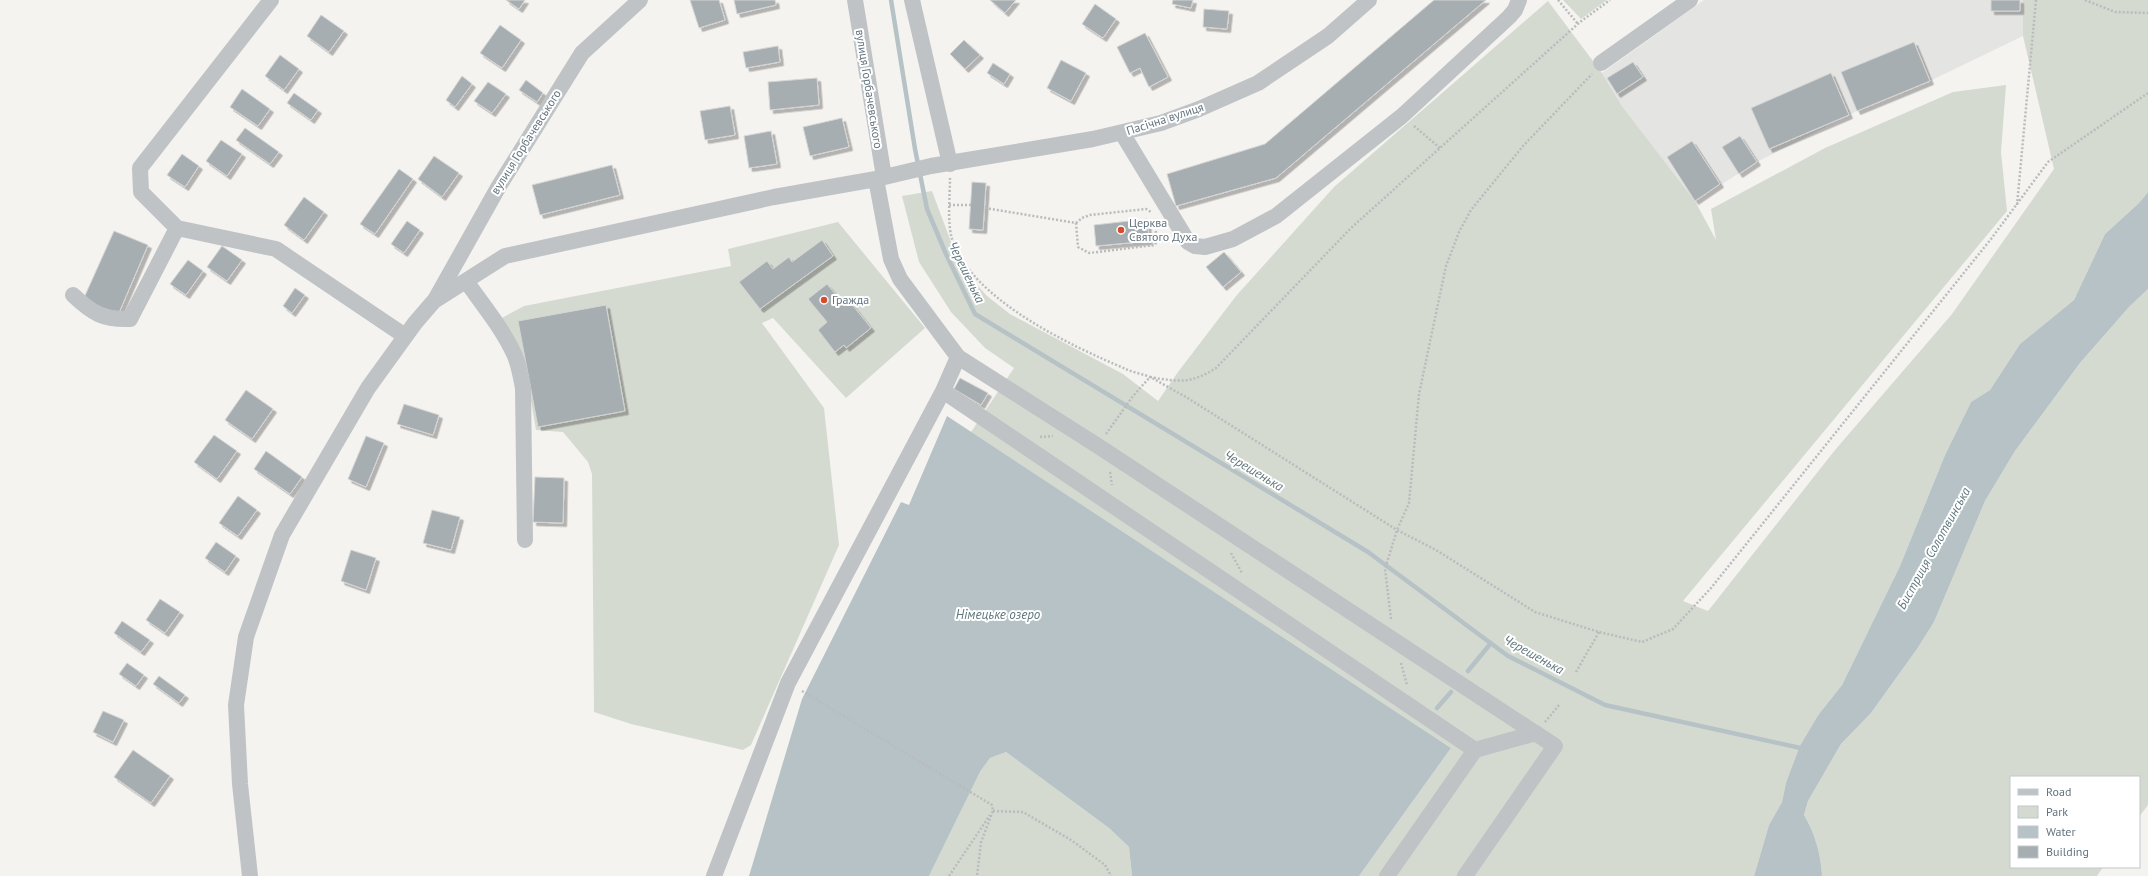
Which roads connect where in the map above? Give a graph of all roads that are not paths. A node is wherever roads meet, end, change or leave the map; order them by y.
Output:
1 (271, 0) edge
2 (640, 0) edge
3 (855, 0) edge
4 (912, 0) edge
5 (1369, 0) edge
6 (1519, 0) edge
7 (1690, 0) edge
8 (1601, 63) road end
9 (1122, 133) junction
10 (950, 164) junction
11 (880, 178) junction
12 (177, 228) junction
13 (466, 281) junction
14 (73, 295) dead end
15 (434, 301) junction
16 (405, 336) junction
17 (958, 357) junction
18 (943, 391) junction
19 (525, 540) dead end
20 (1536, 733) junction
21 (1475, 750) junction
22 (250, 876) edge
23 (714, 876) edge
24 (1386, 876) edge
25 (1465, 876) edge

1 - 12 street
2 - 15 street, вулиця Горбачевського
3 - 11 street, вулиця Горбачевського
4 - 10 street
5 - 9 street, Пасічна вулиця
6 - 9 street
7 - 8 street
9 - 10 street, Пасічна вулиця
10 - 11 street, Пасічна вулиця
11 - 13 street, Пасічна вулиця
11 - 17 street, вулиця Горбачевського
12 - 14 street
12 - 16 street
13 - 15 street, Пасічна вулиця
13 - 19 street
15 - 16 street
16 - 22 street
17 - 18 street
17 - 20 street
18 - 21 street
18 - 23 street
20 - 21 street
20 - 25 street
21 - 24 street

